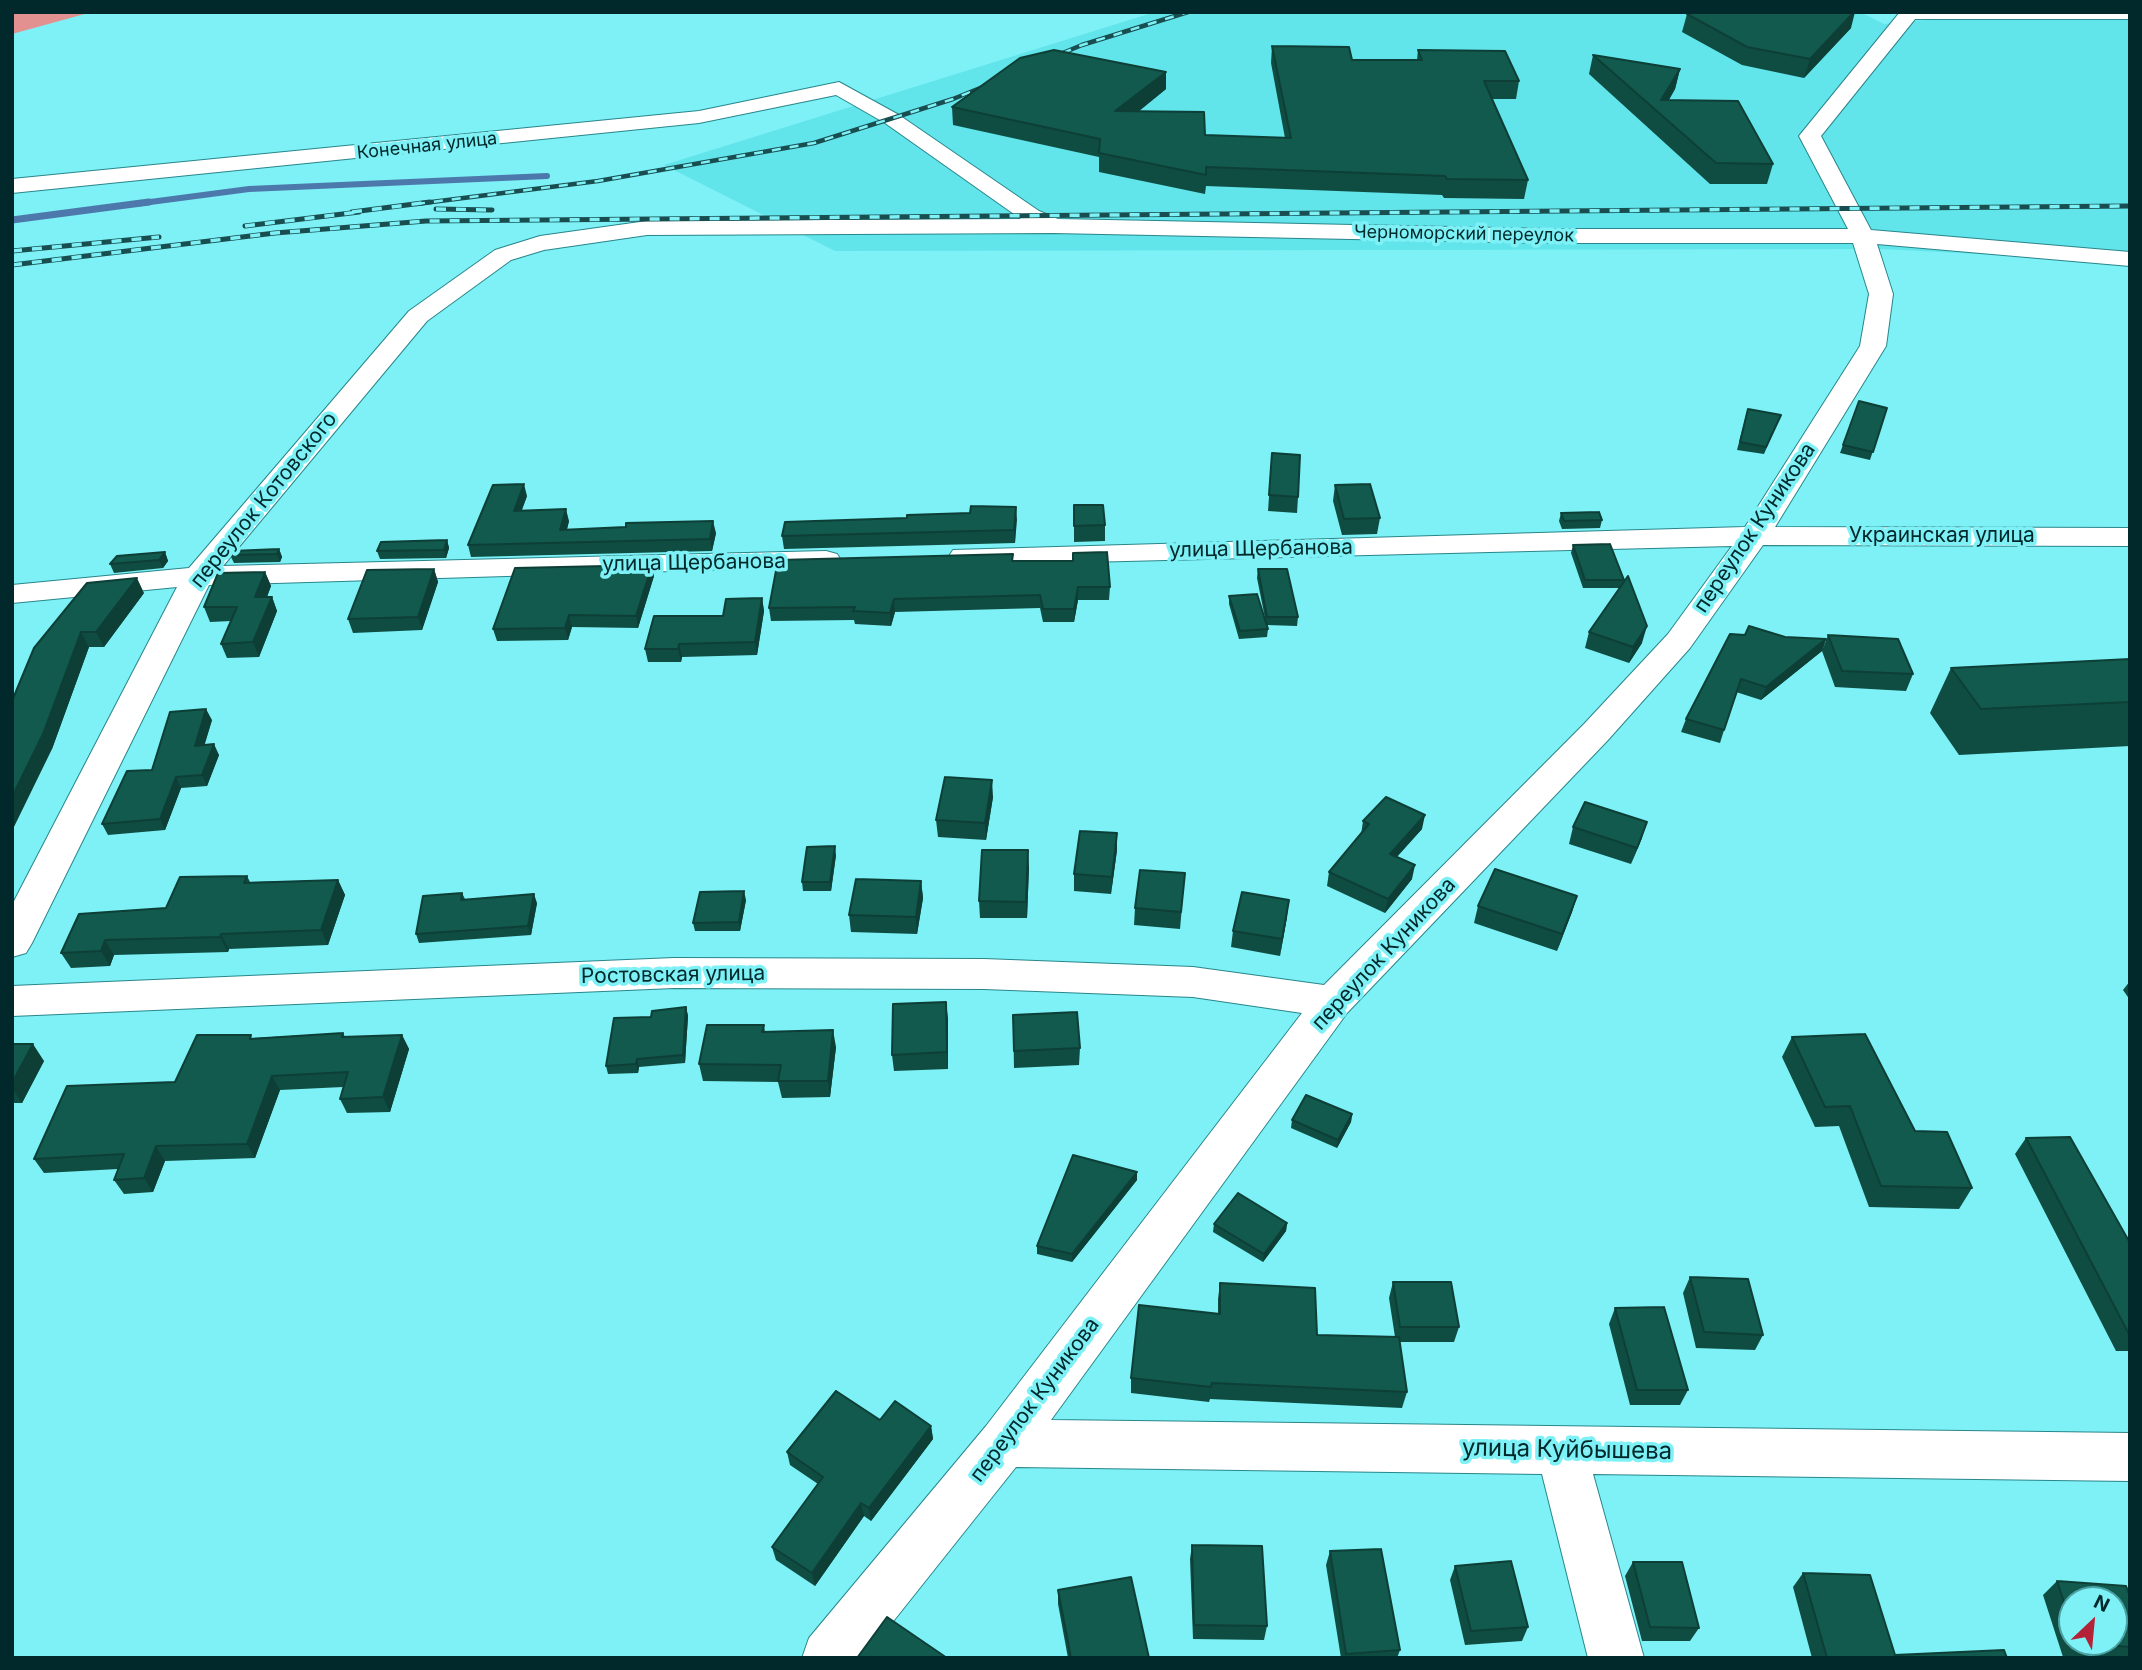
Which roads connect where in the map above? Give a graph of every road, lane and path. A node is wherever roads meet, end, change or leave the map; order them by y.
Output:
1 (2130, 13) edge
2 (839, 88) joint
3 (12, 186) edge
4 (1053, 226) junction
5 (1863, 236) junction
6 (2130, 259) edge
7 (1754, 536) junction
8 (2130, 537) edge
9 (934, 557) edge
10 (851, 559) edge
11 (198, 576) junction
12 (12, 594) edge
13 (12, 943) edge
14 (12, 1001) edge
15 (1333, 1002) junction
16 (1004, 1443) junction
17 (1561, 1450) junction
18 (2130, 1457) edge
19 (829, 1658) edge
20 (1616, 1658) edge

1 - 5 street, переулок Куникова
2 - 3 street, Конечная улица
2 - 4 street, Черноморский переулок
4 - 5 street, Черноморский переулок
4 - 11 street, переулок Котовского
5 - 6 street, Черноморский переулок
5 - 7 street, переулок Куникова
7 - 8 street, Украинская улица
7 - 9 street, улица Щербанова
7 - 15 street, переулок Куникова
10 - 11 street, улица Щербанова
11 - 12 street, улица Щербанова
11 - 13 street, переулок Котовского
14 - 15 street, Ростовская улица
15 - 16 street, переулок Куникова
16 - 17 street, улица Куйбышева
16 - 19 street, переулок Куникова
17 - 18 street, улица Куйбышева
17 - 20 street

